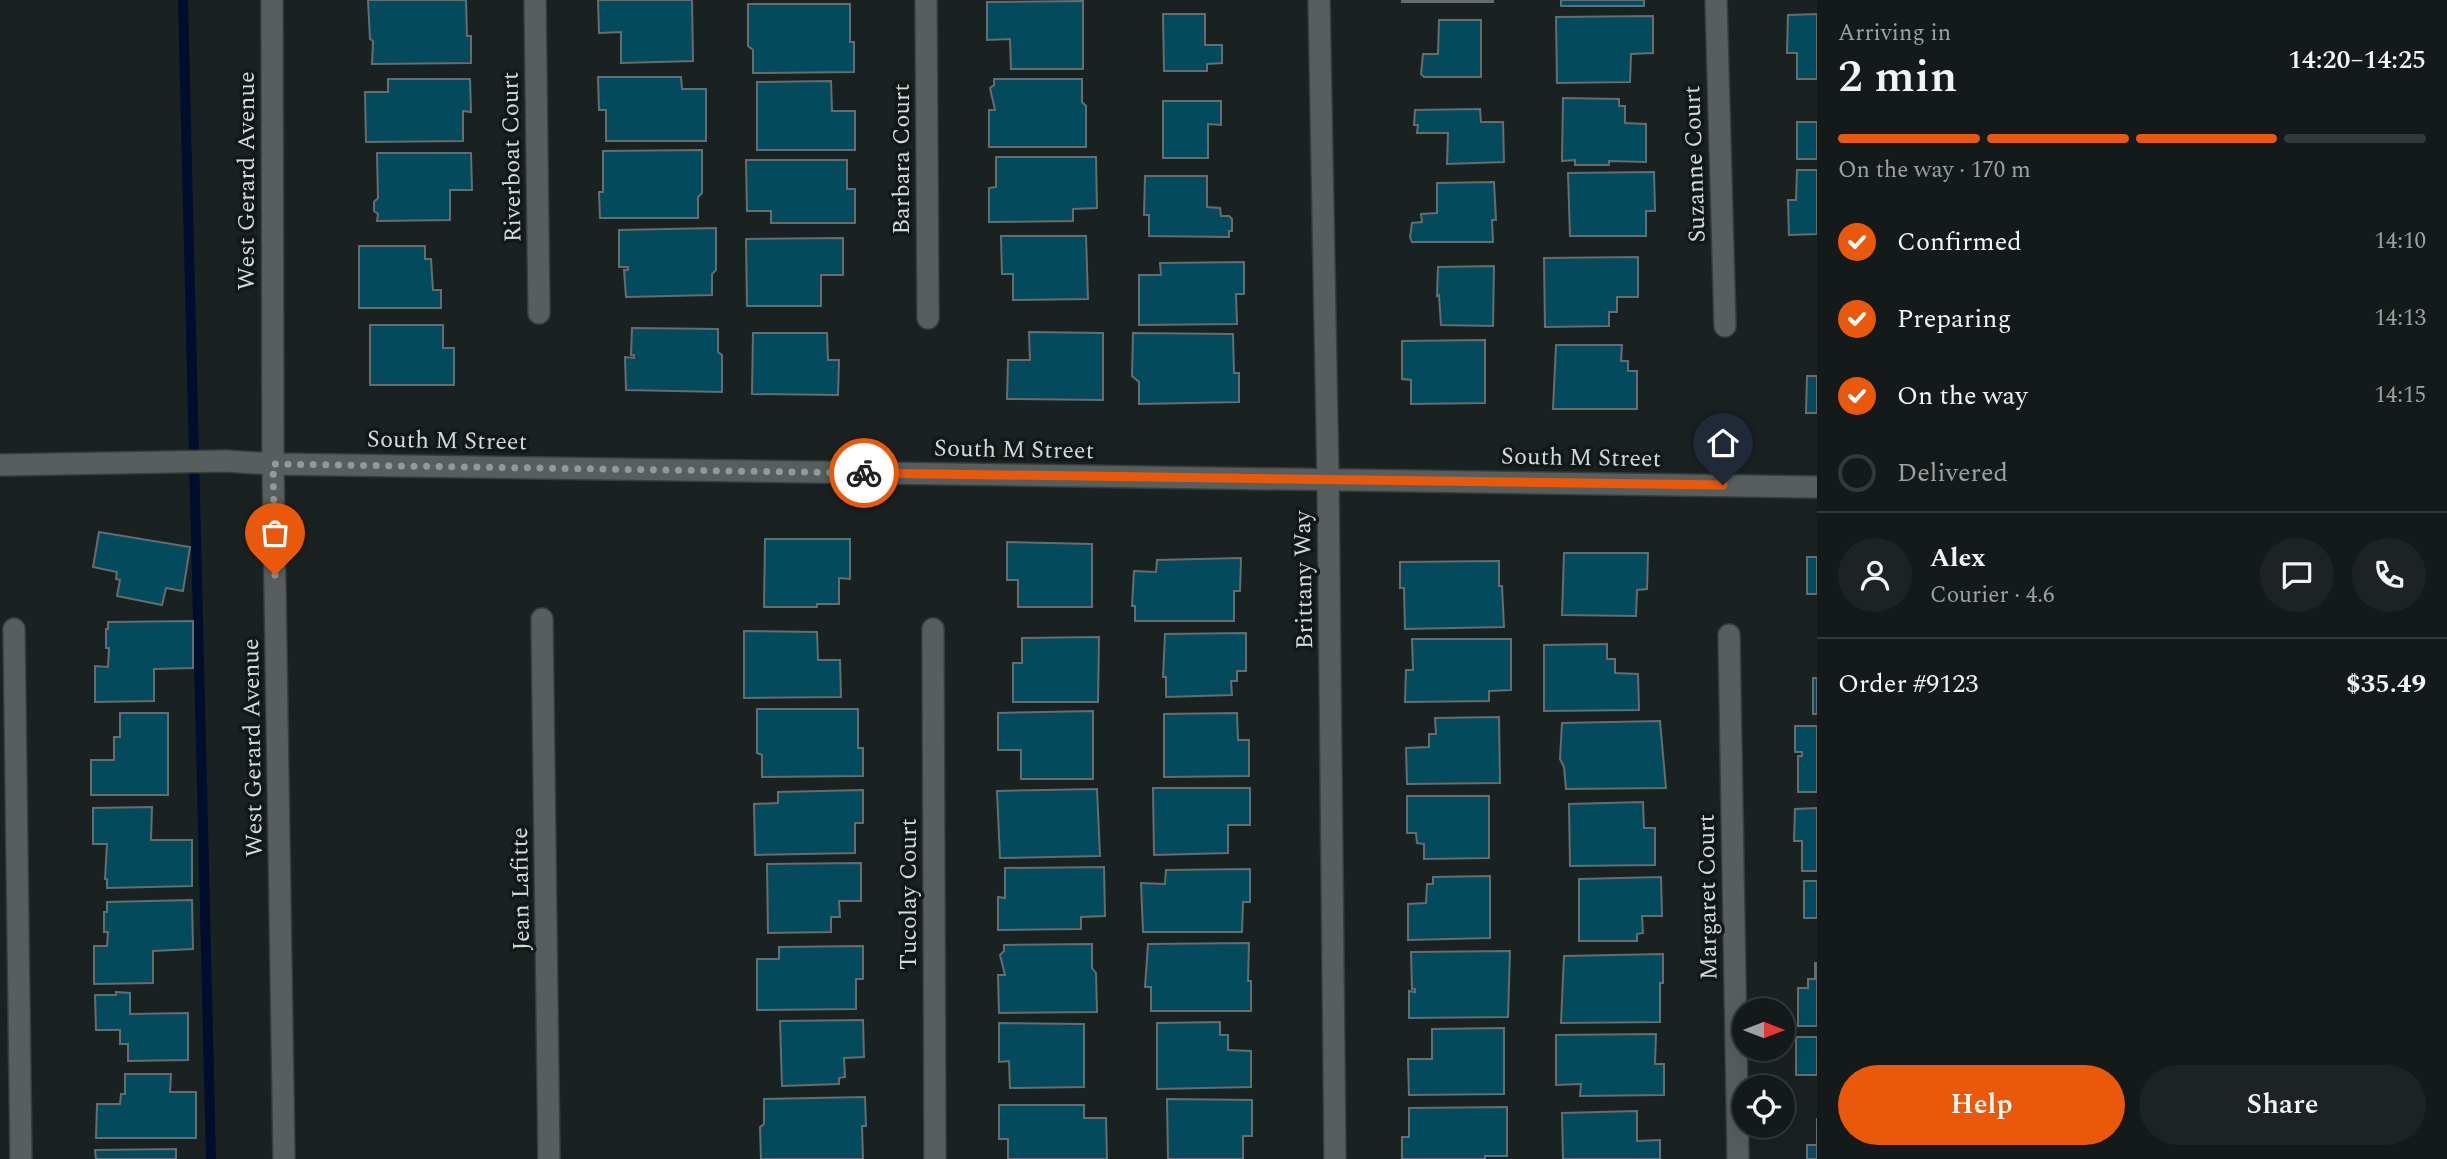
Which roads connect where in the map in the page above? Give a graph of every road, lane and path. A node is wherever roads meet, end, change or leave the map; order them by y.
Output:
1 (272, 0) edge
2 (535, 0) edge
3 (926, 0) edge
4 (1319, 0) edge
5 (1716, 0) edge
6 (538, 313) dead end
7 (928, 318) dead end
8 (1724, 326) dead end
9 (273, 464) junction
10 (0, 465) edge
11 (1328, 480) junction
12 (1817, 487) edge
13 (542, 619) dead end
14 (14, 629) dead end
15 (933, 629) dead end
16 (1729, 635) dead end
17 (9, 900) edge
18 (21, 1159) edge
19 (284, 1159) edge
20 (549, 1159) edge
21 (935, 1159) edge
22 (1335, 1159) edge
23 (1738, 1159) edge

1 - 9 street, West Gerard Avenue
2 - 6 street, Riverboat Court
3 - 7 street, Barbara Court
4 - 11 street, Brittany Way
5 - 8 street, Suzanne Court
9 - 10 street, South M Street
9 - 11 street, South M Street
9 - 19 street, West Gerard Avenue
11 - 12 street, South M Street
11 - 22 street, Brittany Way
13 - 20 street, Jean Lafitte
14 - 17 street
15 - 21 street, Tucolay Court
16 - 23 street, Margaret Court
17 - 18 street

